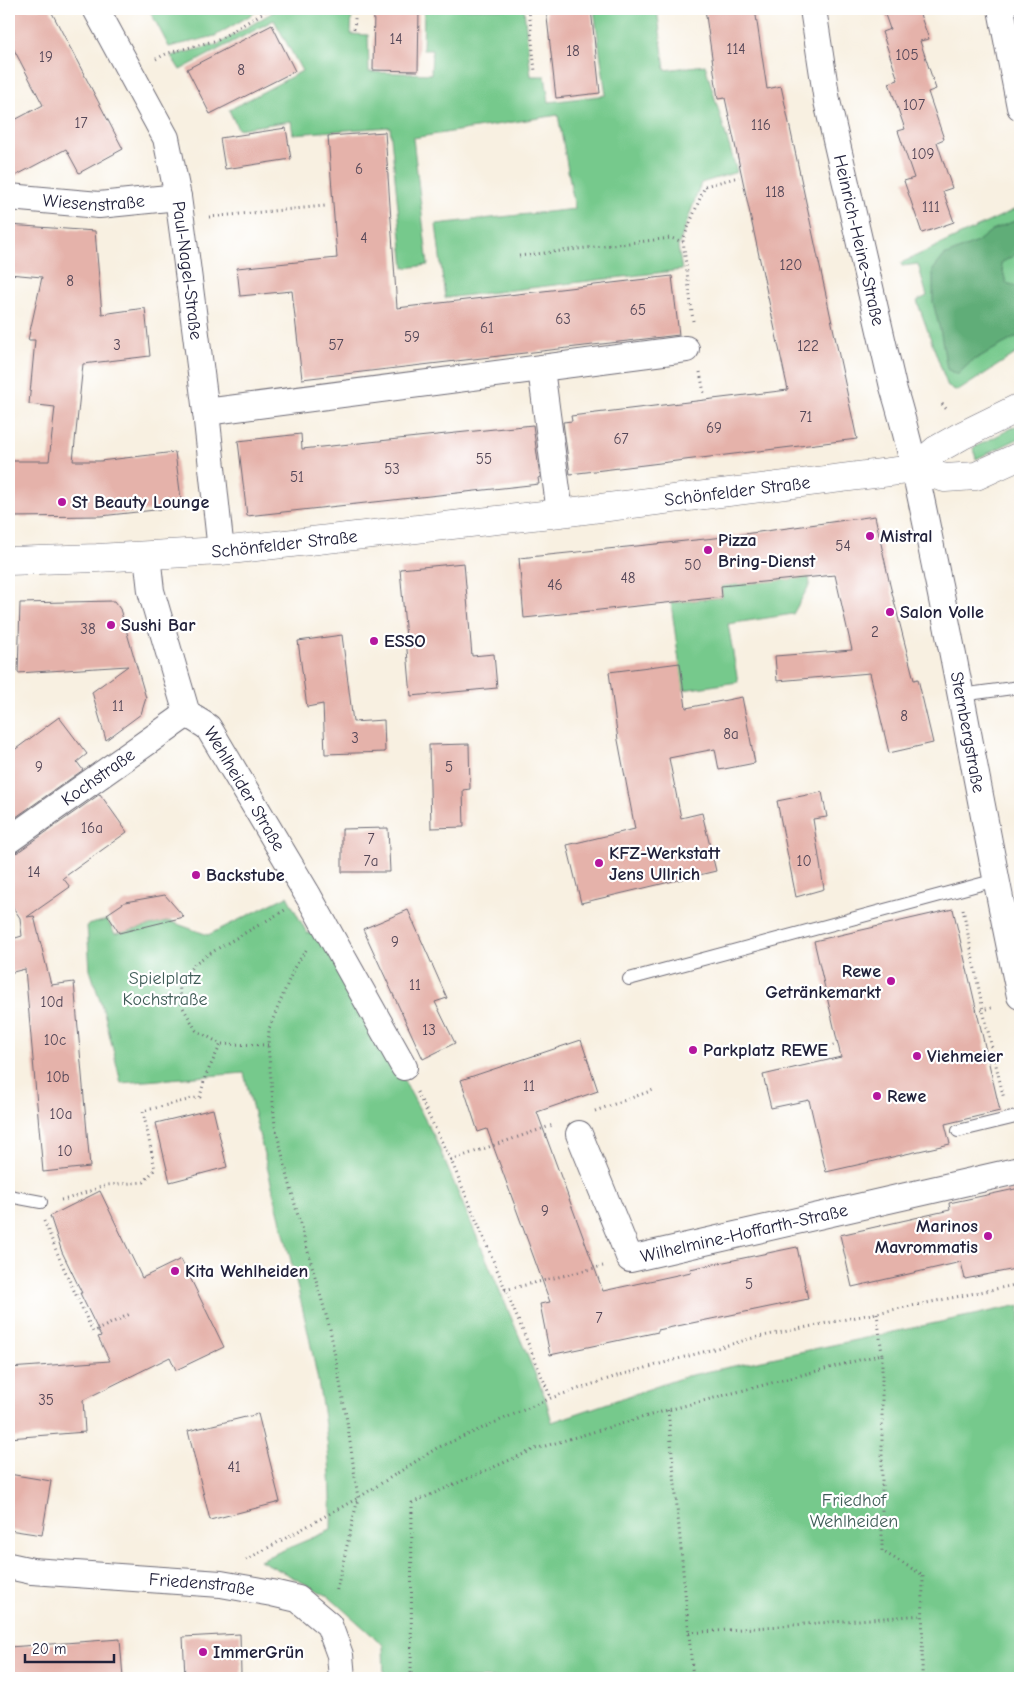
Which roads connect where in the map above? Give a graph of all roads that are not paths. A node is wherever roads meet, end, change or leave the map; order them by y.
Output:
1 (96, 9) edge
2 (813, 9) edge
3 (1001, 9) edge
4 (1020, 107) edge
5 (9, 197) edge
6 (179, 208) junction
7 (693, 348) road end
8 (541, 368) junction
9 (1020, 407) edge
10 (206, 412) junction
11 (1020, 456) edge
12 (914, 469) junction
13 (560, 513) junction
14 (221, 551) junction
15 (147, 555) junction
16 (9, 561) edge
17 (1020, 687) edge
18 (961, 695) junction
19 (187, 714) junction
20 (9, 840) edge
21 (996, 880) junction
22 (629, 979) dead end
23 (1020, 996) edge
24 (404, 1067) road end
25 (1014, 1117) edge
26 (958, 1131) dead end
27 (579, 1134) dead end
28 (1020, 1170) edge
29 (9, 1196) edge
30 (41, 1202) road end
31 (9, 1566) edge
32 (342, 1678) edge

1 - 6 street, Paul-Nagel-Straße
2 - 12 street, Heinrich-Heine-Straße
3 - 4 street
5 - 6 street, Wiesenstraße
6 - 10 street, Paul-Nagel-Straße
7 - 8 street
8 - 10 street
8 - 13 street
9 - 12 main road
10 - 14 street, Paul-Nagel-Straße
11 - 12 main road
12 - 13 main road, Schönfelder Straße
12 - 18 street, Sternbergstraße
13 - 14 main road, Schönfelder Straße
14 - 15 main road, Schönfelder Straße
15 - 16 main road, Schönfelder Straße
15 - 19 street, Wehlheider Straße
17 - 18 lane
18 - 21 street, Sternbergstraße
19 - 20 street, Kochstraße
19 - 24 street, Wehlheider Straße
21 - 22 lane
21 - 23 street, Sternbergstraße
25 - 26 lane
27 - 28 street, Wilhelmine-Hoffarth-Straße
29 - 30 lane
31 - 32 street, Friedenstraße

